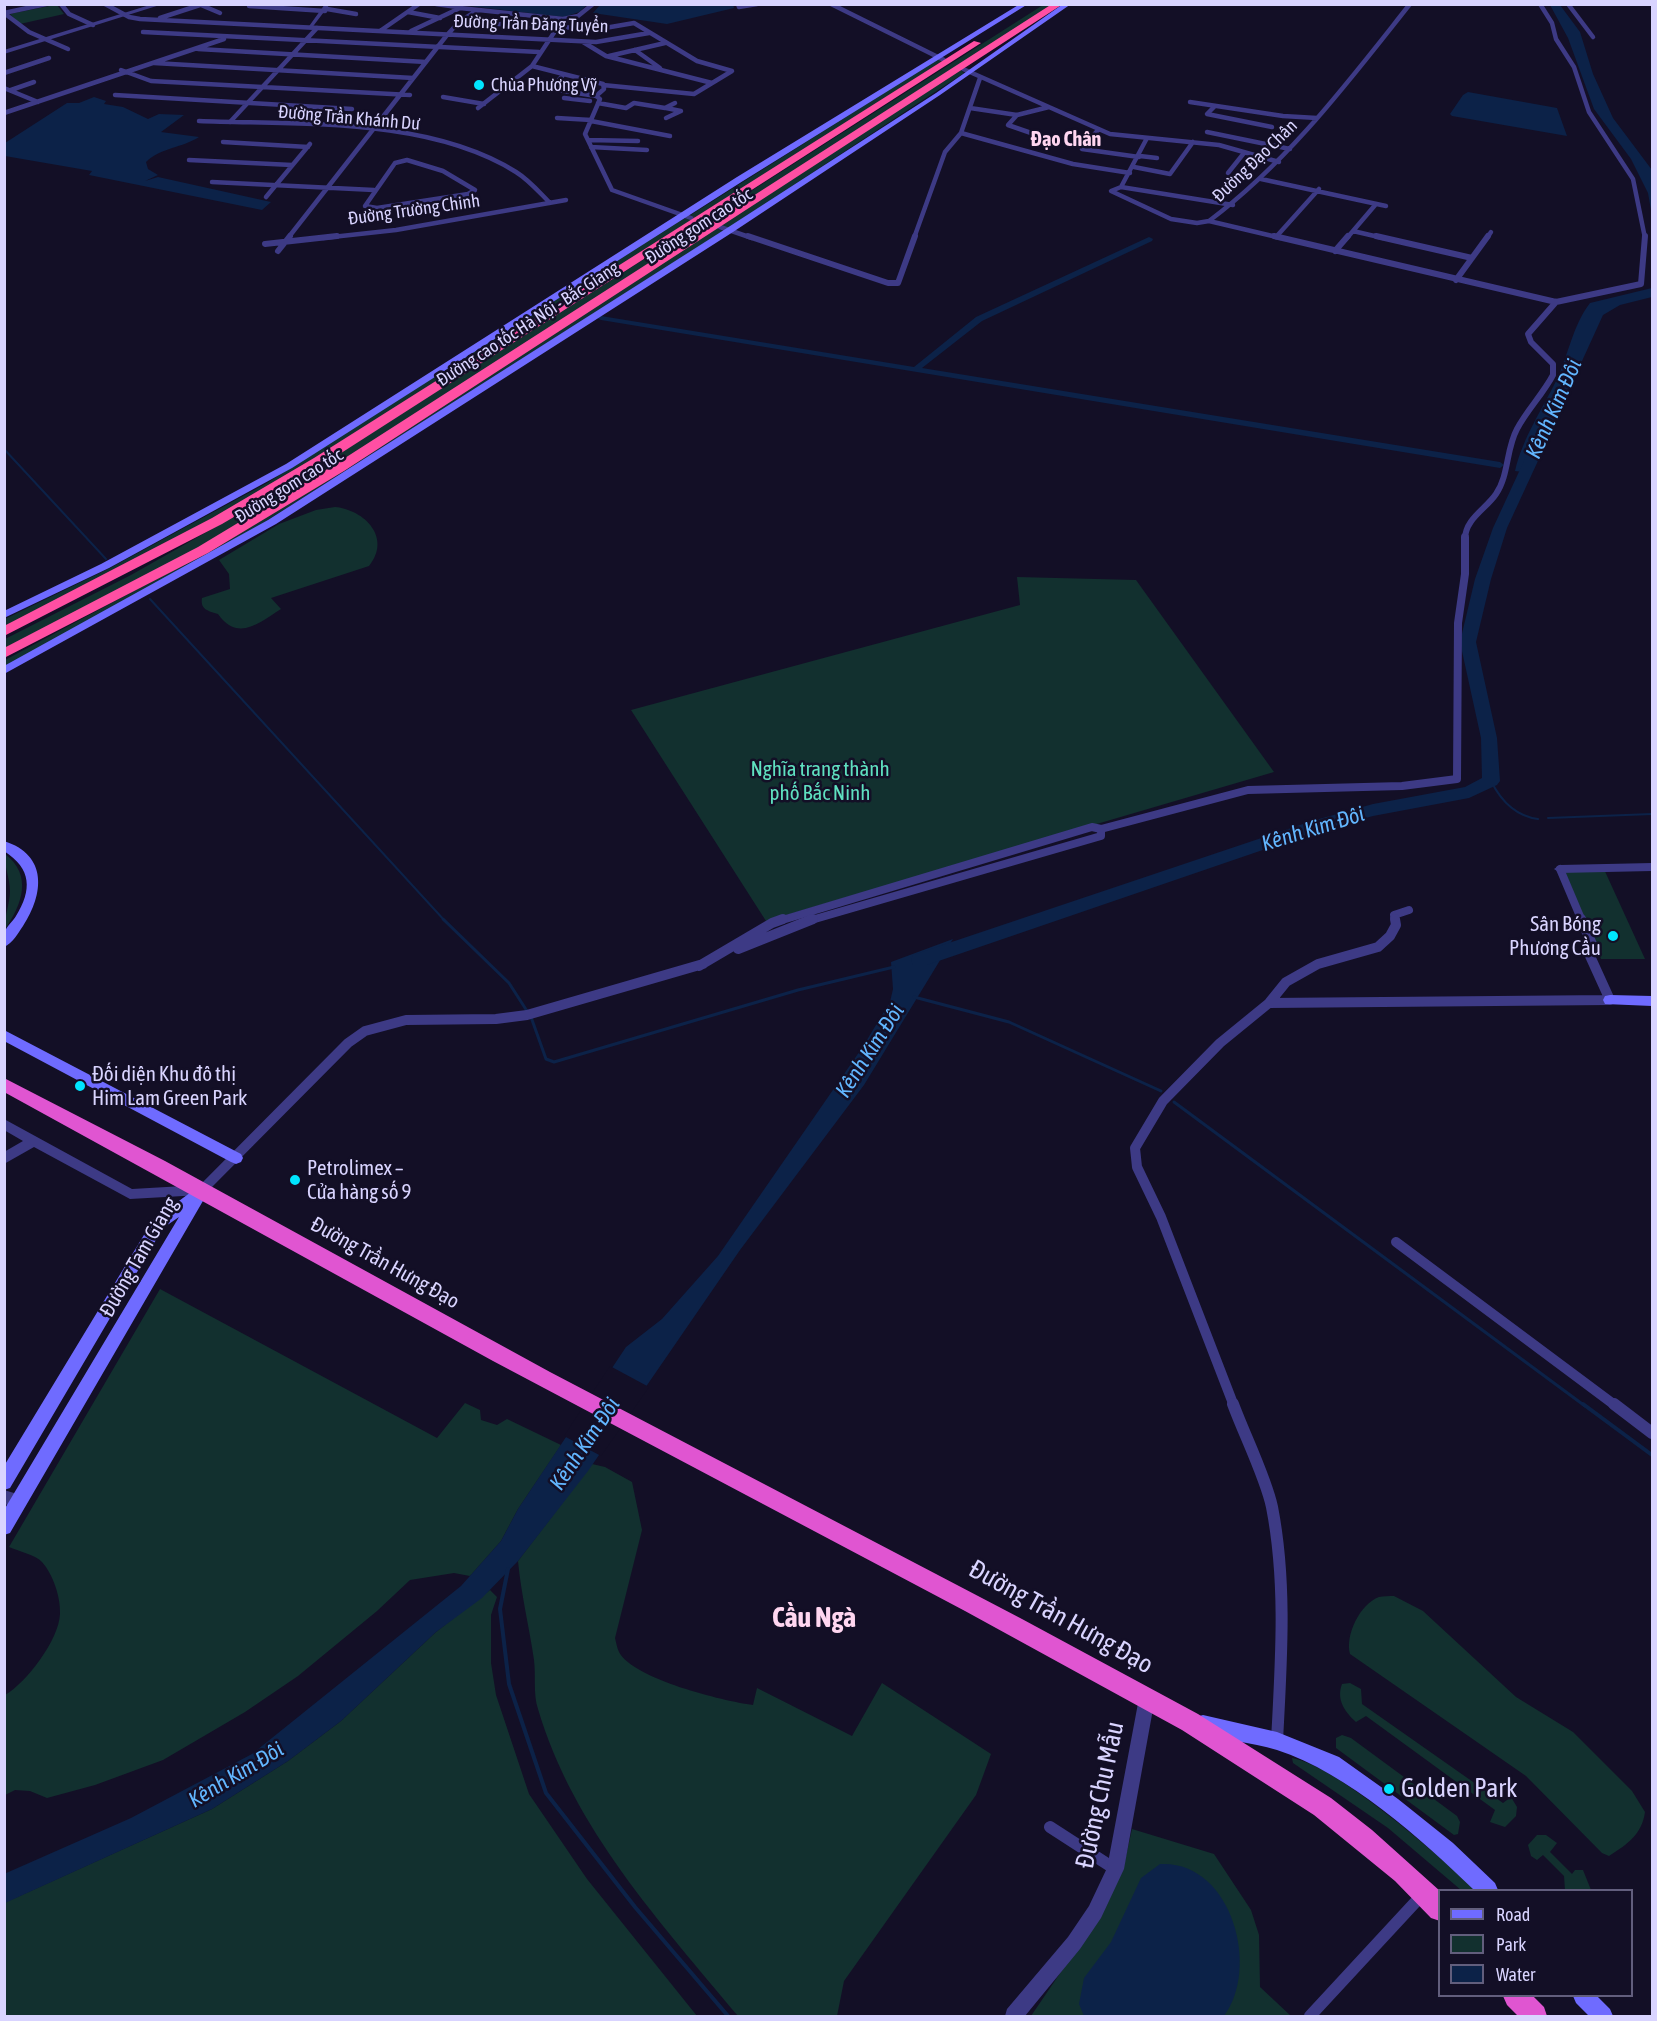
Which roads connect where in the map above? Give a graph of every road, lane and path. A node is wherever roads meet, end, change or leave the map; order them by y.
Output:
1 (46, 4) edge
2 (61, 4) edge
3 (105, 4) edge
4 (161, 4) edge
5 (419, 4) edge
6 (436, 4) edge
7 (454, 4) edge
8 (593, 4) edge
9 (738, 4) edge
10 (756, 4) edge
11 (831, 4) edge
12 (1025, 4) edge
13 (1036, 4) edge
14 (1059, 4) edge
15 (1068, 4) edge
16 (1410, 4) edge
17 (1540, 4) edge
18 (1568, 4) edge
19 (202, 5) edge
20 (249, 6) edge
21 (291, 7) edge
22 (327, 8) edge
23 (460, 8) junction
24 (478, 10) junction
25 (408, 12) junction
26 (4, 13) edge
27 (220, 13) dead end
28 (511, 13) junction
29 (356, 14) dead end
30 (126, 15) junction
31 (440, 18) junction
32 (563, 19) junction
33 (153, 20) junction
34 (459, 22) junction
35 (242, 24) junction
36 (497, 24) junction
37 (93, 25) junction
38 (556, 27) junction
39 (309, 28) junction
40 (317, 28) junction
41 (380, 31) junction
42 (143, 32) dead end
43 (409, 32) junction
44 (649, 33) junction
45 (447, 35) junction
46 (230, 36) junction
47 (1593, 38) dead end
48 (548, 39) junction
49 (46, 40) junction
50 (305, 40) junction
51 (581, 41) junction
52 (612, 41) junction
53 (665, 43) junction
54 (589, 46) junction
55 (438, 47) junction
56 (68, 49) dead end
57 (195, 49) junction
58 (635, 50) junction
59 (4, 52) edge
60 (539, 52) junction
61 (292, 55) junction
62 (606, 56) junction
63 (49, 58) dead end
64 (941, 58) junction
65 (426, 62) junction
66 (154, 63) junction
67 (532, 66) junction
68 (121, 70) dead end
69 (277, 71) junction
70 (664, 71) junction
71 (966, 71) junction
72 (127, 72) junction
73 (4, 73) edge
74 (563, 75) junction
75 (413, 78) junction
76 (980, 78) junction
77 (34, 82) dead end
78 (712, 83) junction
79 (603, 85) junction
80 (262, 87) junction
81 (4, 88) edge
82 (10, 90) junction
83 (4, 93) edge
84 (400, 94) junction
85 (116, 95) dead end
86 (410, 95) dead end
87 (596, 96) junction
88 (443, 97) dead end
89 (564, 98) dead end
90 (38, 102) junction
91 (1190, 102) dead end
92 (247, 103) junction
93 (598, 103) junction
94 (675, 103) dead end
95 (484, 104) junction
96 (30, 105) junction
97 (1215, 106) junction
98 (1048, 107) junction
99 (478, 108) dead end
100 (666, 108) junction
101 (970, 108) junction
102 (352, 109) dead end
103 (4, 113) edge
104 (1017, 115) junction
105 (557, 118) dead end
106 (666, 118) dead end
107 (1317, 118) junction
108 (199, 121) dead end
109 (591, 121) junction
110 (230, 122) junction
111 (1272, 128) dead end
112 (371, 130) junction
113 (1098, 130) junction
114 (1208, 132) dead end
115 (961, 133) junction
116 (1034, 134) dead end
117 (670, 136) dead end
118 (1147, 138) junction
119 (1278, 138) dead end
120 (588, 140) junction
121 (638, 141) dead end
122 (223, 142) dead end
123 (1193, 142) junction
124 (1271, 145) junction
125 (591, 147) junction
126 (1290, 149) junction
127 (647, 150) dead end
128 (1068, 153) dead end
129 (1244, 153) junction
130 (1140, 156) junction
131 (1157, 158) dead end
132 (189, 160) dead end
133 (1060, 161) junction
134 (1279, 162) junction
135 (292, 165) junction
136 (1134, 166) junction
137 (1130, 173) junction
138 (1228, 173) dead end
139 (1261, 179) junction
140 (212, 182) dead end
141 (276, 185) junction
142 (1121, 187) junction
143 (326, 188) junction
144 (374, 190) junction
145 (1319, 190) junction
146 (266, 197) dead end
147 (566, 200) dead end
148 (550, 203) junction
149 (1376, 204) junction
150 (1233, 205) junction
151 (1386, 206) dead end
152 (687, 217) junction
153 (1209, 221) junction
154 (720, 227) tunnel mouth
155 (730, 231) junction
156 (1353, 231) junction
157 (1491, 232) dead end
158 (1276, 237) junction
159 (284, 243) junction
160 (265, 244) dead end
161 (278, 251) dead end
162 (1335, 251) junction
163 (1472, 258) junction
164 (1456, 280) junction
165 (1556, 302) junction
166 (4, 615) edge
167 (4, 631) edge
168 (8, 653) edge
169 (4, 670) edge
170 (4, 845) edge
171 (1653, 867) edge
172 (1560, 869) joint
173 (1409, 910) dead end
174 (4, 942) edge
175 (1610, 1000) junction
176 (1653, 1000) edge
177 (1269, 1003) junction
178 (4, 1035) edge
179 (4, 1084) edge
180 (8, 1129) edge
181 (33, 1141) junction
182 (236, 1158) junction
183 (4, 1159) edge
184 (202, 1190) junction
185 (1396, 1242) dead end
186 (1653, 1433) edge
187 (4, 1482) edge
188 (12, 1499) edge
189 (5, 1524) edge
190 (1148, 1698) junction
191 (1187, 1720) junction
192 (1277, 1741) junction
193 (1050, 1827) dead end
194 (1115, 1869) junction
195 (1487, 1889) edge
196 (1432, 1901) edge
197 (1518, 1997) edge
198 (1586, 1997) edge
199 (1014, 2016) edge
200 (1310, 2016) edge
201 (1535, 2016) edge
202 (1603, 2016) edge

1 - 26 street
2 - 37 street
3 - 30 street, Đường Trần Đăng Tuyển
4 - 30 street
5 - 25 street
6 - 23 street
7 - 23 street
8 - 32 street
9 - 10 street
11 - 64 street
12 - 64 main road, Đường gom cao tốc
13 - 167 highway, Đường cao tốc Hà Nội - Bắc Giang
14 - 168 highway, Đường cao tốc Hà Nội - Bắc Giang
15 - 71 main road, Đường gom cao tốc
16 - 107 street, Đường Đạo Chân
17 - 165 street
18 - 47 street
19 - 27 street
19 - 33 street
20 - 21 street
21 - 22 street
22 - 29 street
22 - 39 street
23 - 24 street
23 - 31 street
24 - 28 street
24 - 34 street
25 - 31 street
25 - 41 street
26 - 49 street
28 - 32 street
28 - 36 street
30 - 33 street, Đường Trần Đăng Tuyển
30 - 37 street
31 - 43 street
32 - 38 street
33 - 35 street, Đường Trần Đăng Tuyển
34 - 36 street
34 - 45 street
35 - 39 street, Đường Trần Đăng Tuyển
35 - 46 street
36 - 38 street
37 - 49 street
38 - 44 street
38 - 48 street
39 - 40 street, Đường Trần Đăng Tuyển
40 - 41 street, Đường Trần Đăng Tuyển
40 - 50 street
41 - 43 street, Đường Trần Đăng Tuyển
42 - 46 street
43 - 45 street, Đường Trần Đăng Tuyển
44 - 52 street, Đường Trần Đăng Tuyển
44 - 53 street
45 - 48 street, Đường Trần Đăng Tuyển
45 - 55 street
46 - 50 street
46 - 57 street
48 - 51 street, Đường Trần Đăng Tuyển
48 - 60 street
49 - 56 street
49 - 59 street
50 - 55 street
50 - 61 street
51 - 52 street, Đường Trần Đăng Tuyển
51 - 54 street
52 - 54 street
53 - 58 street
53 - 78 street
54 - 62 street
55 - 60 street
55 - 65 street
57 - 61 street
57 - 66 street
58 - 62 street
58 - 70 street
60 - 67 street
61 - 65 street
61 - 69 street
62 - 70 street
63 - 73 street
64 - 152 main road, Đường gom cao tốc
65 - 75 street
66 - 69 street
66 - 72 street
67 - 74 street
67 - 95 street
68 - 72 street
69 - 75 street
69 - 80 street
70 - 78 street
71 - 76 street
71 - 155 main road, Đường gom cao tốc
72 - 80 street
72 - 90 street
74 - 79 street
74 - 87 street
75 - 84 street
76 - 98 street
76 - 101 street
77 - 82 street
78 - 79 street
79 - 87 street
80 - 84 street
80 - 92 street
81 - 82 street
82 - 90 street
83 - 96 street
84 - 86 street
84 - 112 street
85 - 92 street
87 - 93 street
88 - 95 street
89 - 93 street
90 - 96 street
91 - 97 street
92 - 102 street
92 - 110 street
93 - 100 street
93 - 109 street
94 - 100 street
95 - 99 street
96 - 103 street
97 - 107 street
97 - 111 street
98 - 104 street
98 - 113 street
100 - 106 street
101 - 104 street
101 - 115 street
104 - 116 street
105 - 109 street
107 - 126 street, Đường Đạo Chân
108 - 110 street, Đường Trần Khánh Dư
109 - 117 street
109 - 120 street
110 - 112 street, Đường Trần Khánh Dư
112 - 143 street
112 - 148 street, Đường Trần Khánh Dư
113 - 118 street
113 - 130 street
114 - 124 street
115 - 133 street
115 - 155 street
118 - 123 street
118 - 130 street
119 - 124 street
120 - 121 street
120 - 125 street
122 - 135 street
123 - 129 street
123 - 136 street
124 - 126 street
125 - 127 street
125 - 152 street
126 - 134 street, Đường Đạo Chân
128 - 133 street
129 - 134 street
129 - 138 street
130 - 131 street
130 - 136 street
132 - 135 street
133 - 137 street
134 - 139 street, Đường Đạo Chân
135 - 141 street
136 - 137 street
137 - 142 street
139 - 145 street
139 - 150 street, Đường Đạo Chân
140 - 141 street
141 - 143 street
141 - 146 street
142 - 150 street
142 - 153 street
143 - 144 street
143 - 159 street
144 - 144 street
145 - 149 street
145 - 158 street
147 - 148 street, Đường Trường Chinh
148 - 159 street, Đường Trường Chinh
149 - 151 street
149 - 156 street
150 - 153 street, Đường Đạo Chân
152 - 166 main road, Đường gom cao tốc
153 - 158 street
154 - 155 street
155 - 169 main road, Đường gom cao tốc
156 - 162 street
156 - 163 street
157 - 163 street
158 - 162 street
159 - 160 street, Đường Trường Chinh
159 - 161 street
162 - 164 street
163 - 164 street
164 - 165 street
165 - 182 street
170 - 174 main road
171 - 172 street
172 - 175 street
173 - 177 street
175 - 176 main road
175 - 177 street
177 - 192 street
178 - 182 main road
179 - 184 highway, Đường Trần Hưng Đạo
180 - 181 street
181 - 183 street
181 - 184 street
182 - 184 street
184 - 187 main road, Đường Tam Giang
184 - 188 main road, Đường Tam Giang
184 - 190 highway, Đường Trần Hưng Đạo
185 - 186 street
188 - 189 main road, Đường Tam Giang
190 - 191 highway, Đường Trần Hưng Đạo
190 - 194 street, Đường Chu Mẫu
191 - 192 main road
191 - 196 highway, Đường Trần Hưng Đạo
192 - 195 main road
193 - 194 street
194 - 199 street, Đường Chu Mẫu
196 - 200 street
197 - 201 highway
198 - 202 main road

